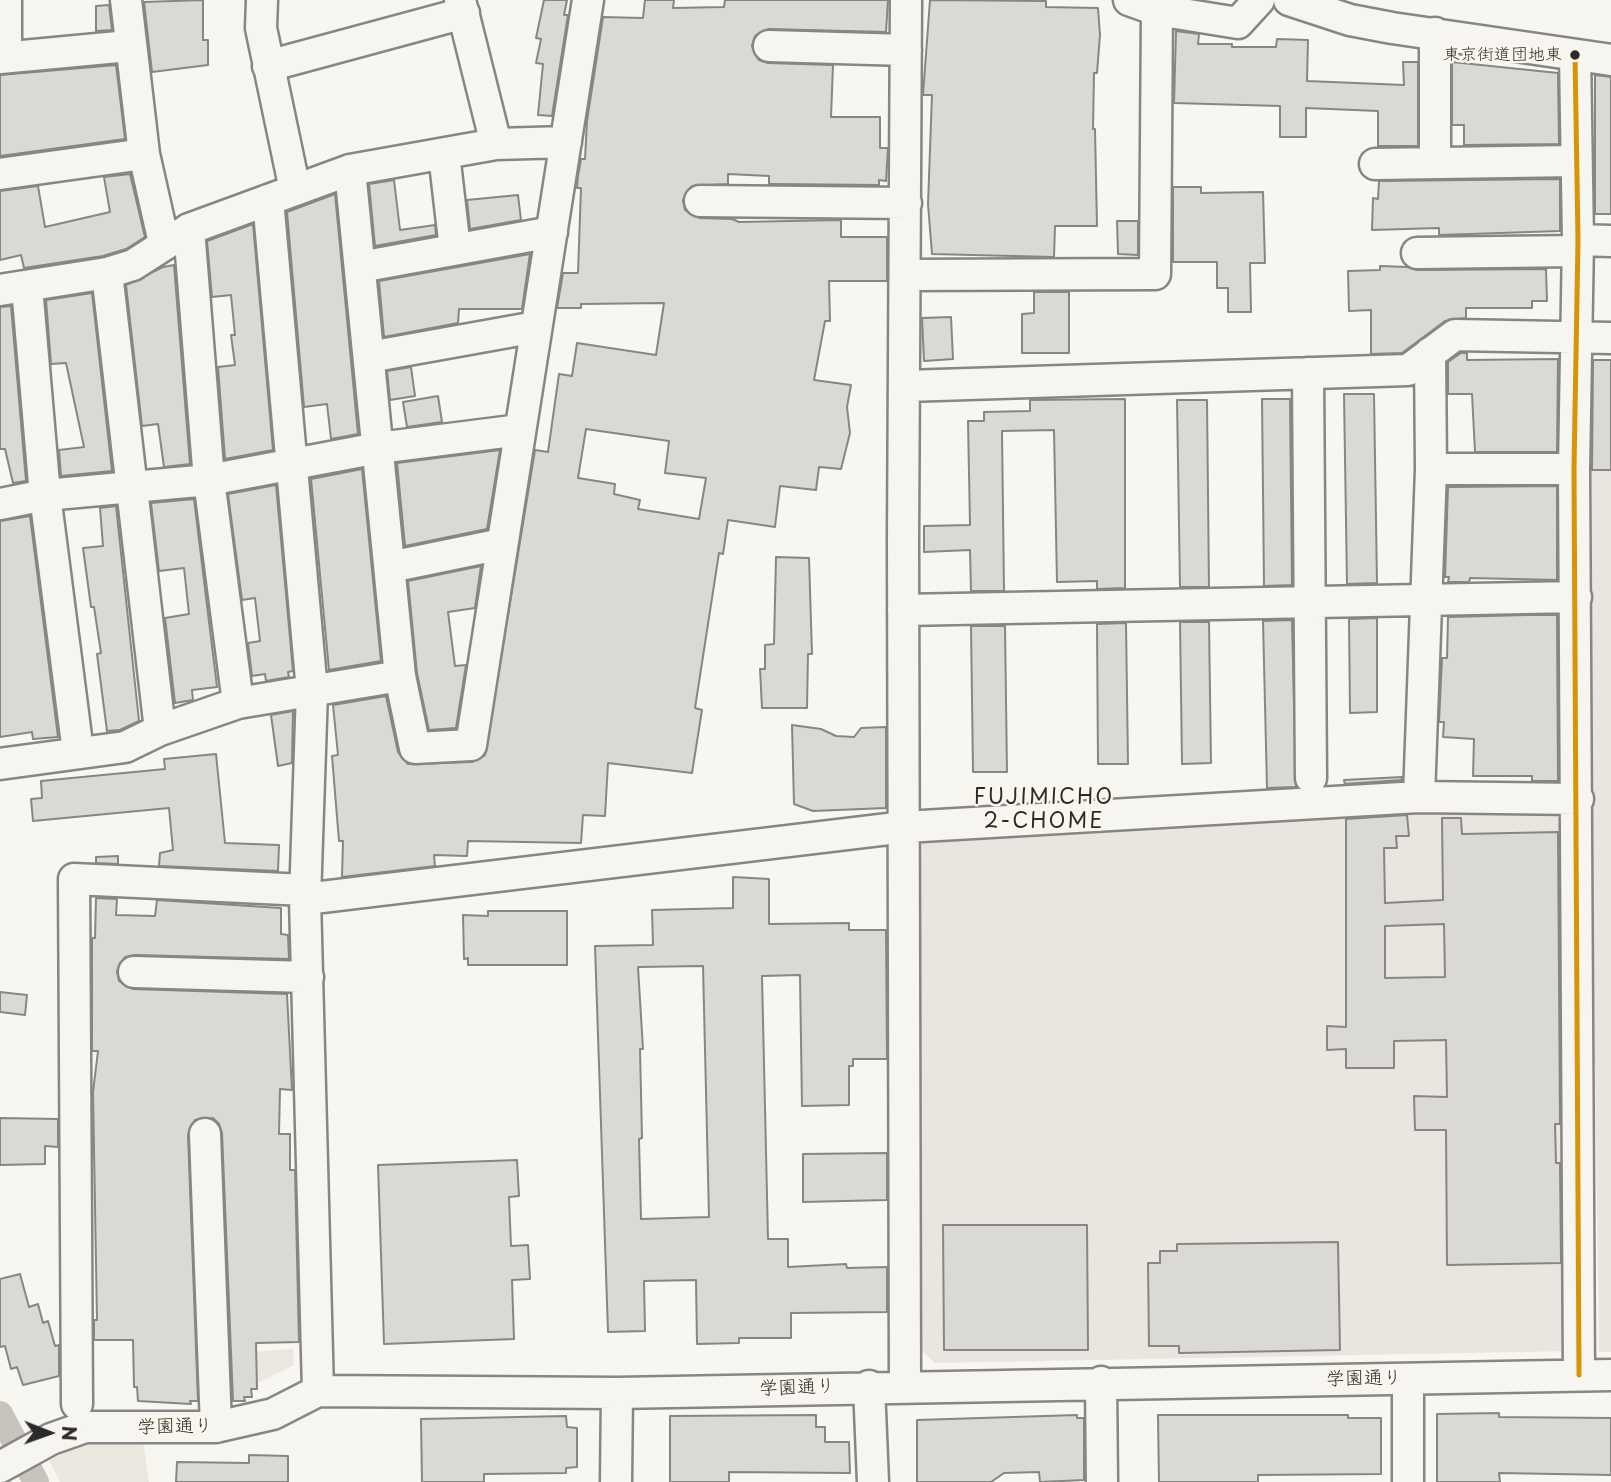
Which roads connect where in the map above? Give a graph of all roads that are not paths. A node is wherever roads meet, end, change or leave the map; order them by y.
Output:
1 (6, 0) edge
2 (126, 0) edge
3 (262, 0) edge
4 (587, 0) edge
5 (906, 0) edge
6 (1259, 0) edge
7 (1289, 0) edge
8 (1143, 5) edge
9 (462, 7) edge
10 (1435, 33) junction
11 (129, 46) junction
12 (769, 46) dead end
13 (906, 50) junction
14 (1575, 55) junction
15 (3, 58) edge
16 (1611, 61) edge
17 (268, 66) junction
18 (566, 142) junction
19 (496, 144) junction
20 (444, 153) junction
21 (144, 154) junction
22 (1575, 161) junction
23 (1435, 163) junction
24 (1375, 164) dead end
25 (350, 170) junction
26 (0, 174) edge
27 (281, 195) junction
28 (701, 201) dead end
29 (906, 203) junction
30 (552, 232) junction
31 (177, 236) junction
32 (1611, 241) edge
33 (1578, 246) junction
34 (455, 249) junction
35 (1417, 253) dead end
36 (360, 267) junction
37 (107, 273) junction
38 (906, 275) junction
39 (13, 289) edge
40 (536, 327) junction
41 (1575, 337) junction
42 (1611, 338) edge
43 (1430, 353) junction
44 (369, 357) junction
45 (1308, 373) junction
46 (906, 386) junction
47 (520, 430) junction
48 (379, 448) junction
49 (293, 466) junction
50 (1431, 469) junction
51 (1574, 469) junction
52 (209, 480) junction
53 (130, 489) junction
54 (45, 495) junction
55 (0, 504) edge
56 (502, 544) junction
57 (390, 567) junction
58 (1576, 597) junction
59 (1311, 600) junction
60 (1424, 602) junction
61 (903, 610) junction
62 (400, 676) junction
63 (312, 691) junction
64 (238, 703) junction
65 (160, 730) junction
66 (78, 752) junction
67 (0, 764) edge
68 (1311, 778) dead end
69 (1419, 797) junction
70 (1578, 799) junction
71 (905, 827) junction
72 (305, 894) junction
73 (134, 972) dead end
74 (308, 977) junction
75 (205, 1134) dead end
76 (1611, 1375) edge
77 (1579, 1376) junction
78 (1408, 1379) junction
79 (1101, 1382) junction
80 (869, 1386) junction
81 (905, 1386) junction
82 (318, 1391) junction
83 (617, 1393) junction
84 (77, 1404) dead end
85 (216, 1427) junction
86 (4, 1471) edge
87 (616, 1482) edge
88 (873, 1482) edge
89 (1102, 1482) edge
90 (1408, 1482) edge

1 - 15 street
2 - 11 street
3 - 17 street
4 - 18 street
5 - 13 street
6 - 8 street
7 - 10 street
8 - 38 street
9 - 17 street
9 - 19 street
10 - 14 street
10 - 23 street
11 - 15 street
11 - 21 street
12 - 13 street
13 - 29 street
14 - 16 street
14 - 22 street
17 - 27 street
18 - 19 street
18 - 30 street
19 - 20 street
20 - 25 street
20 - 34 street
21 - 26 street
21 - 31 street
22 - 23 street
22 - 33 street
23 - 24 street
25 - 27 street
25 - 36 street
27 - 31 street
27 - 49 street
28 - 29 street
29 - 38 street
30 - 34 street
30 - 40 street
31 - 37 street
31 - 52 street
32 - 33 street
33 - 35 street
33 - 41 street
34 - 36 street
36 - 44 street
37 - 39 street
37 - 53 street
38 - 46 street
39 - 54 street
40 - 44 street
40 - 47 street
41 - 42 street
41 - 43 street
41 - 51 street
43 - 45 street
43 - 50 street
44 - 48 street
45 - 46 street
45 - 59 street
46 - 61 street
47 - 48 street
47 - 56 street
48 - 49 street
48 - 57 street
49 - 52 street
49 - 63 street
50 - 51 street
50 - 60 street
51 - 58 street
52 - 53 street
52 - 64 street
53 - 54 street
53 - 65 street
54 - 55 street
54 - 66 street
56 - 57 street
56 - 62 street
57 - 62 street
58 - 60 street
58 - 70 street
59 - 60 street
59 - 61 street
59 - 68 street
60 - 69 street
61 - 71 street
62 - 63 street
63 - 64 street
63 - 72 street
64 - 65 street
65 - 66 street
66 - 67 street
69 - 70 street
69 - 71 street
70 - 77 street
71 - 72 street
71 - 81 street
72 - 74 street
72 - 84 street
73 - 74 street
74 - 82 street
75 - 85 street
76 - 77 street, 学園通り
77 - 78 street, 学園通り
78 - 79 street, 学園通り
78 - 90 street
79 - 81 street, 学園通り
79 - 89 street
80 - 81 street, 学園通り
80 - 83 street, 学園通り
80 - 88 street
82 - 83 street, 学園通り
82 - 85 street, 学園通り
83 - 87 street
85 - 86 street, 学園通り

